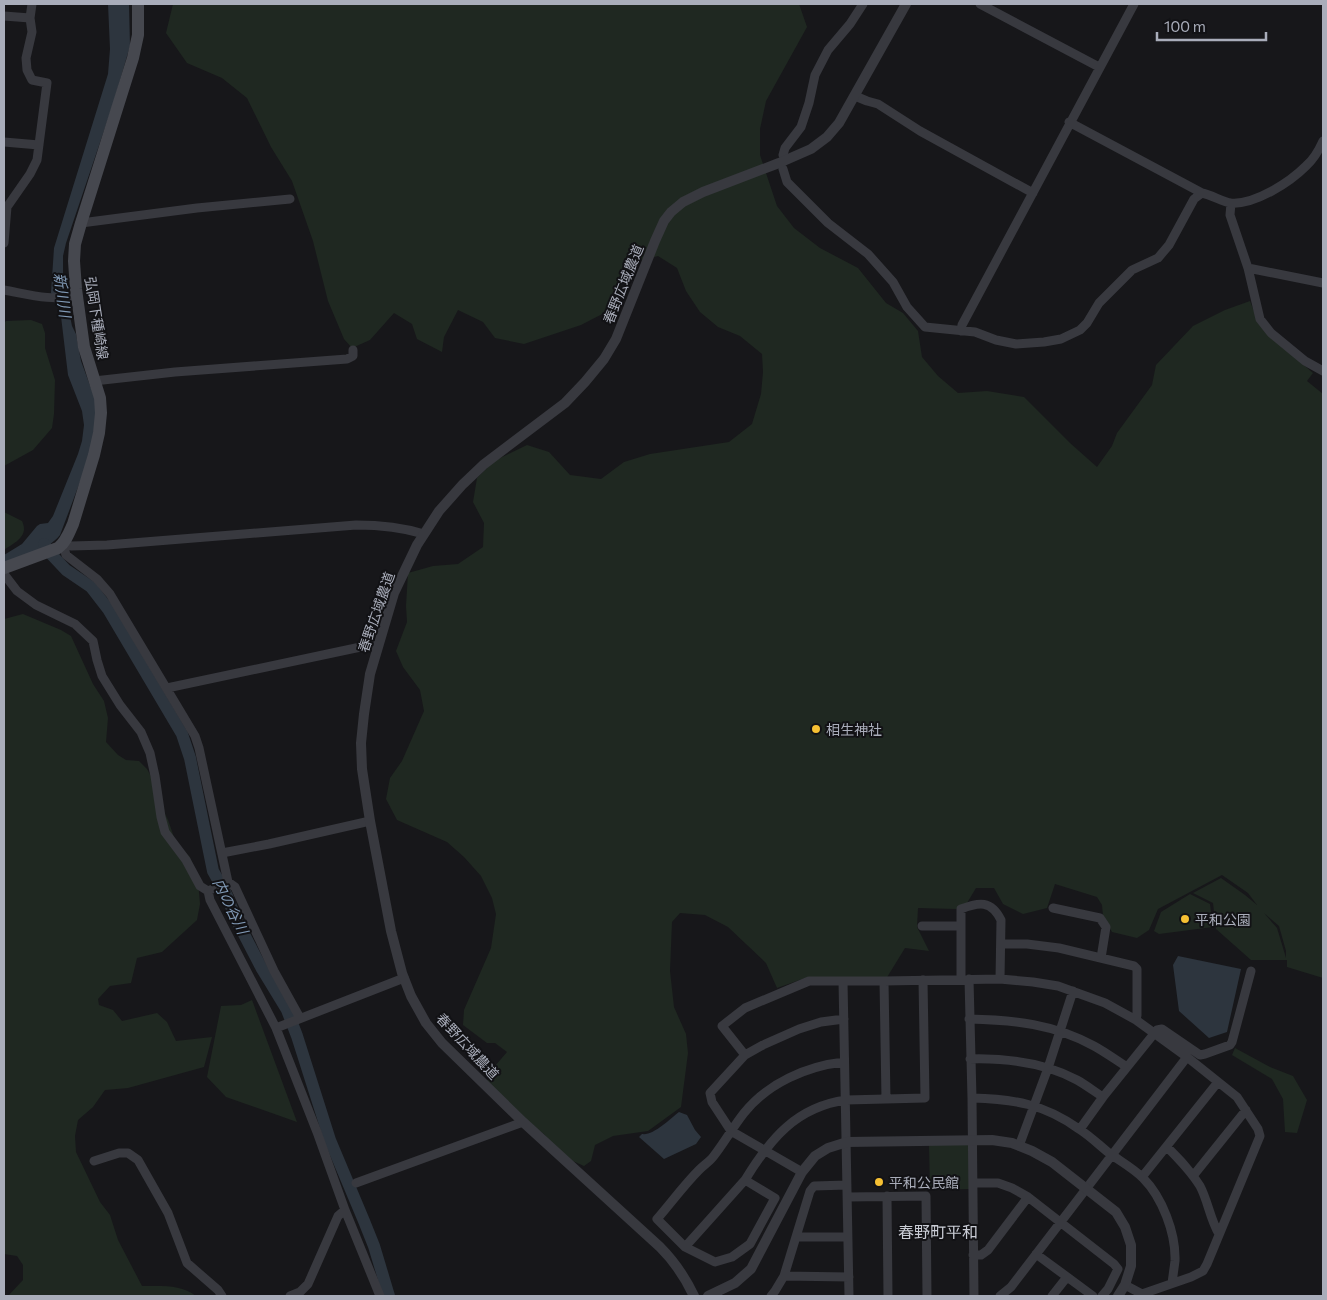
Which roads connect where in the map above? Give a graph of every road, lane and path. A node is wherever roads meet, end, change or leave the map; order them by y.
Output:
1 (32, 4) edge
2 (138, 4) edge
3 (863, 4) edge
4 (906, 4) edge
5 (980, 4) edge
6 (1134, 4) edge
7 (4, 16) edge
8 (30, 18) junction
9 (1100, 67) junction
10 (855, 96) junction
11 (1069, 122) junction
12 (1323, 141) edge
13 (4, 142) edge
14 (39, 145) junction
15 (783, 155) dead end
16 (783, 169) dead end
17 (1033, 193) junction
18 (1202, 193) junction
19 (290, 199) dead end
20 (1231, 203) junction
21 (81, 224) junction
22 (4, 243) edge
23 (1248, 268) junction
24 (1323, 282) edge
25 (4, 290) edge
26 (75, 296) junction
27 (961, 331) junction
28 (353, 350) dead end
29 (1323, 371) edge
30 (94, 381) junction
31 (424, 534) junction
32 (60, 546) junction
33 (4, 568) edge
34 (4, 574) edge
35 (378, 646) junction
36 (167, 688) junction
37 (370, 822) junction
38 (222, 853) junction
39 (227, 883) junction
40 (210, 891) junction
41 (1053, 908) dead end
42 (922, 926) dead end
43 (961, 926) junction
44 (1001, 944) junction
45 (1101, 958) junction
46 (1251, 971) dead end
47 (404, 978) junction
48 (965, 979) junction
49 (1000, 979) junction
50 (924, 980) junction
51 (843, 981) junction
52 (884, 981) junction
53 (1073, 991) junction
54 (298, 1019) junction
55 (969, 1019) junction
56 (844, 1020) junction
57 (1136, 1020) junction
58 (278, 1027) junction
59 (1060, 1031) junction
60 (1154, 1033) junction
61 (745, 1055) junction
62 (1187, 1057) junction
63 (970, 1058) junction
64 (844, 1062) junction
65 (1127, 1067) junction
66 (1048, 1068) junction
67 (1218, 1082) junction
68 (1103, 1097) junction
69 (972, 1098) junction
70 (886, 1099) junction
71 (846, 1100) junction
72 (1034, 1106) junction
73 (1246, 1110) junction
74 (524, 1122) junction
75 (1080, 1129) junction
76 (731, 1131) junction
77 (972, 1140) junction
78 (846, 1142) junction
79 (1019, 1146) junction
80 (1167, 1147) junction
81 (765, 1151) junction
82 (1111, 1154) junction
83 (94, 1161) dead end
84 (802, 1172) junction
85 (1192, 1176) junction
86 (1142, 1178) junction
87 (745, 1180) junction
88 (356, 1183) dead end
89 (973, 1183) junction
90 (848, 1185) junction
91 (1086, 1189) junction
92 (887, 1196) junction
93 (848, 1197) junction
94 (1028, 1197) junction
95 (345, 1210) junction
96 (1060, 1222) junction
97 (1219, 1234) junction
98 (796, 1237) junction
99 (848, 1237) junction
100 (684, 1247) junction
101 (1036, 1254) junction
102 (973, 1255) junction
103 (784, 1276) junction
104 (849, 1277) junction
105 (1067, 1277) junction
106 (1172, 1283) junction
107 (1125, 1285) junction
108 (222, 1296) edge
109 (290, 1296) edge
110 (380, 1296) edge
111 (694, 1296) edge
112 (708, 1296) edge
113 (771, 1296) edge
114 (849, 1296) edge
115 (888, 1296) edge
116 (927, 1296) edge
117 (974, 1296) edge
118 (1000, 1296) edge
119 (1052, 1296) edge
120 (1093, 1296) edge
121 (1102, 1296) edge
122 (1118, 1296) edge

1 - 8 street
2 - 21 main road, 弘岡下種崎線
3 - 15 street
4 - 10 street, 春野広域農道
5 - 9 street
6 - 9 street
7 - 8 street
8 - 14 street
9 - 11 street
10 - 17 street
10 - 31 street, 春野広域農道
11 - 17 street
11 - 18 street
12 - 20 street
13 - 14 street
14 - 22 street
16 - 27 street
17 - 27 street
18 - 20 street
18 - 27 street
19 - 21 street
20 - 23 street
21 - 26 main road, 弘岡下種崎線
23 - 24 street
23 - 29 street
25 - 26 street
26 - 30 main road, 弘岡下種崎線
28 - 30 street
30 - 32 main road, 弘岡下種崎線
31 - 32 street
31 - 35 street, 春野広域農道
32 - 33 main road
32 - 36 street
34 - 40 street
35 - 36 street
35 - 37 street, 春野広域農道
36 - 38 street
37 - 38 street
37 - 47 street, 春野広域農道
38 - 39 street
39 - 40 street
39 - 54 street
40 - 58 street
41 - 45 street
42 - 43 street
43 - 44 street
43 - 48 street
44 - 45 street
44 - 49 street
45 - 57 street
46 - 60 street
47 - 54 street
47 - 74 street, 春野広域農道
48 - 49 street
48 - 50 street
48 - 55 street
49 - 53 street
50 - 52 street
50 - 70 street
51 - 52 street
51 - 56 street
51 - 61 street
52 - 70 street
53 - 57 street
53 - 59 street
54 - 58 street
55 - 59 street
55 - 63 street
56 - 61 street
56 - 64 street
57 - 60 street
58 - 95 street
59 - 65 street
59 - 66 street
60 - 62 street
60 - 65 street
61 - 76 street
62 - 67 street
62 - 82 street
63 - 66 street
63 - 69 street
64 - 71 street
64 - 76 street
65 - 68 street
66 - 68 street
66 - 72 street
67 - 73 street
67 - 80 street
68 - 75 street
69 - 72 street
69 - 77 street
70 - 71 street
71 - 78 street
71 - 81 street
72 - 75 street
72 - 79 street
73 - 85 street
73 - 97 street
74 - 88 street
74 - 111 street, 春野広域農道
75 - 82 street
76 - 81 street
76 - 100 street
77 - 78 street
77 - 79 street
77 - 89 street
78 - 84 street
78 - 90 street
79 - 91 street
80 - 85 street
80 - 86 street
81 - 84 street
81 - 87 street
82 - 86 street
82 - 91 street
83 - 108 street
84 - 112 street
85 - 97 street
86 - 106 street
87 - 100 street
87 - 100 street
89 - 94 street
89 - 102 street
90 - 93 street
90 - 98 street
91 - 96 street
91 - 107 street
92 - 93 street
92 - 115 street
92 - 116 street
93 - 99 street
94 - 96 street
94 - 102 street
95 - 109 street
95 - 110 street
96 - 101 street
96 - 121 street
97 - 106 street
98 - 99 street
98 - 103 street
99 - 104 street
101 - 105 street
101 - 118 street
102 - 117 street
103 - 104 street
103 - 113 street
104 - 114 street
105 - 119 street
105 - 120 street
106 - 107 street
107 - 122 street

